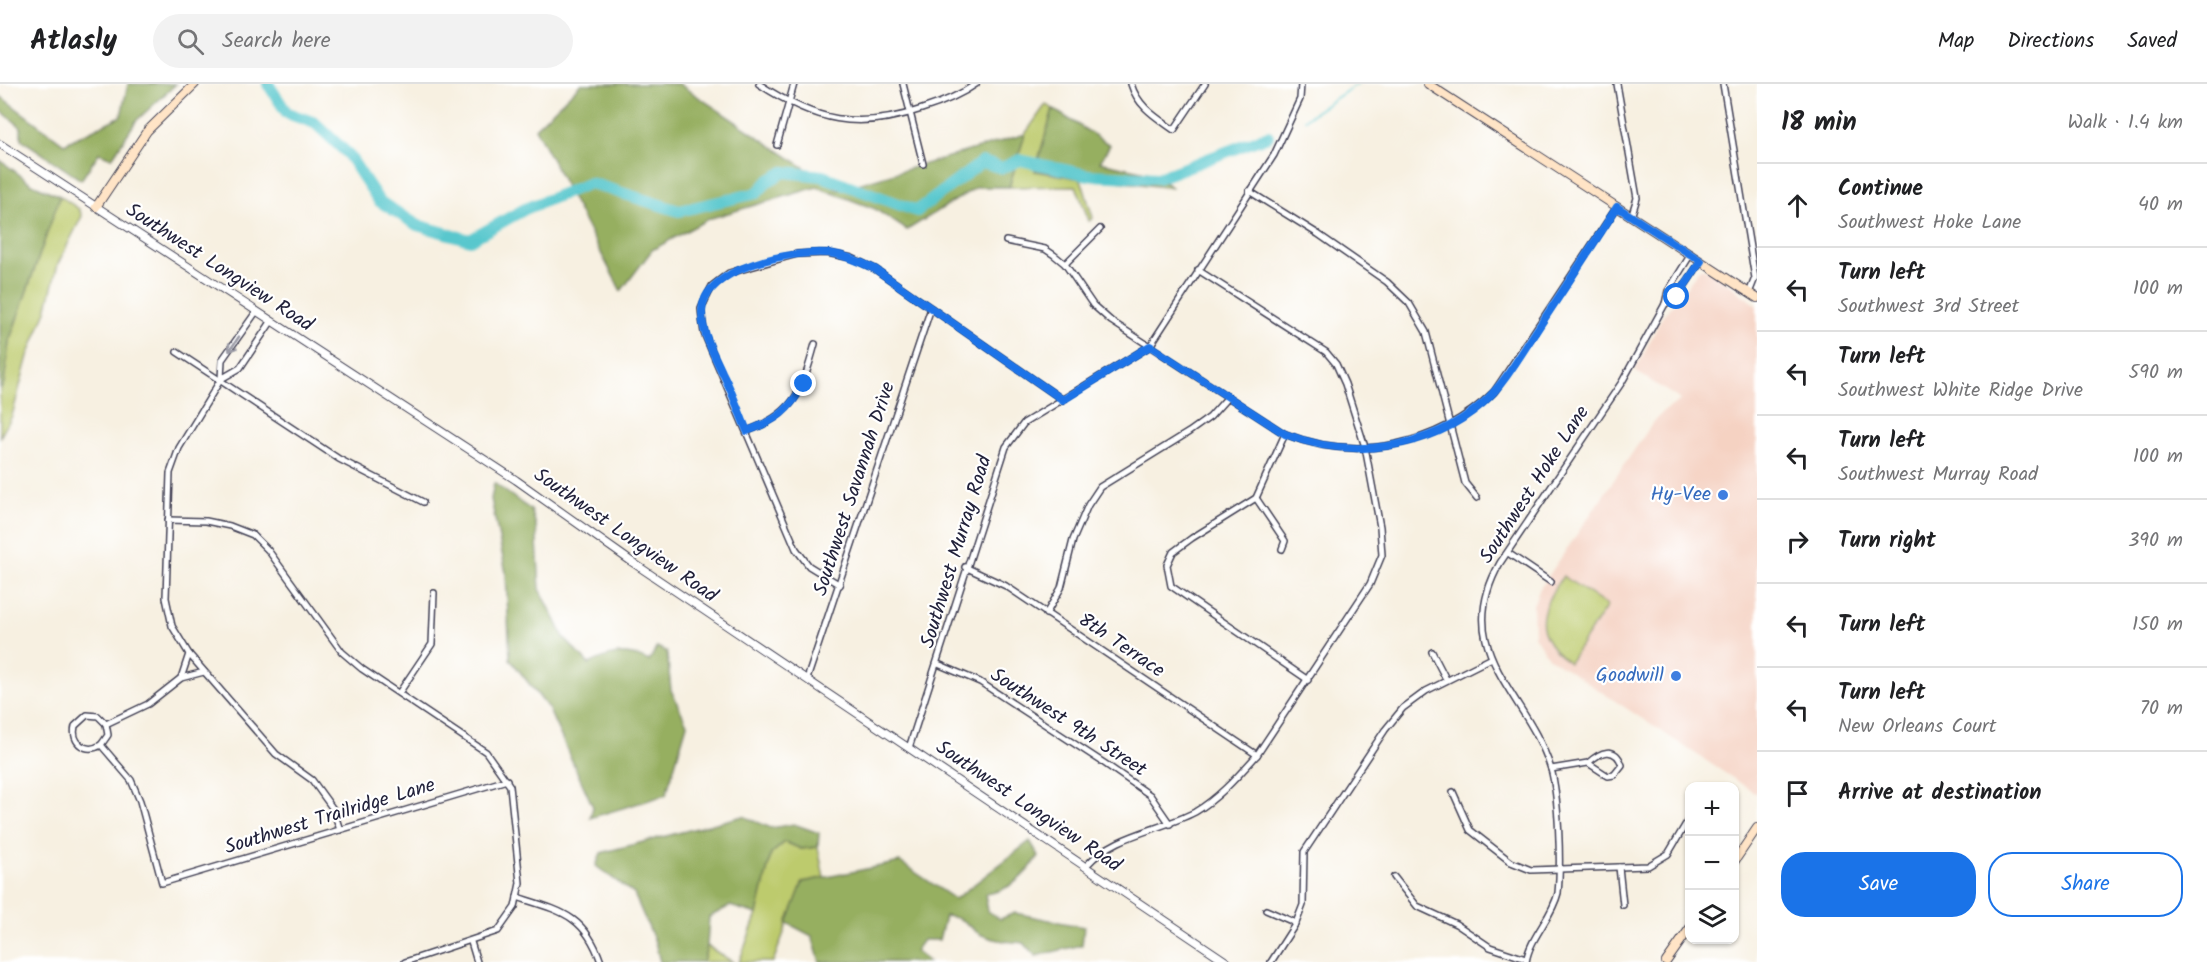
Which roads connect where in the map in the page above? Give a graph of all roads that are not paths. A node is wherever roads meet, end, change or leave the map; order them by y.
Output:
1 (195, 84) edge
2 (759, 84) edge
3 (794, 84) edge
4 (903, 84) edge
5 (976, 84) edge
6 (1131, 84) edge
7 (1205, 84) edge
8 (1302, 84) edge
9 (1428, 84) edge
10 (1617, 84) edge
11 (1723, 84) edge
12 (788, 103) junction
13 (910, 113) junction
14 (0, 144) edge
15 (777, 145) dead end
16 (923, 164) dead end
17 (1249, 191) junction
18 (96, 207) junction
19 (1617, 207) junction
20 (1631, 217) junction
21 (1100, 229) dead end
22 (1006, 241) dead end
23 (1691, 255) junction
24 (1701, 261) junction
25 (1065, 264) junction
26 (1198, 270) junction
27 (1749, 293) junction
28 (1757, 298) edge
29 (1665, 304) junction
30 (931, 308) junction
31 (256, 312) junction
32 (271, 322) junction
33 (815, 344) dead end
34 (1150, 346) junction
35 (177, 352) dead end
36 (220, 380) junction
37 (1227, 398) junction
38 (1063, 400) junction
39 (1450, 425) junction
40 (747, 431) junction
41 (1285, 434) junction
42 (1365, 447) junction
43 (1256, 498) junction
44 (1478, 498) dead end
45 (423, 502) dead end
46 (168, 520) junction
47 (1282, 549) dead end
48 (1508, 553) junction
49 (965, 567) junction
50 (1551, 582) dead end
51 (840, 585) junction
52 (434, 593) dead end
53 (1046, 614) junction
54 (1432, 652) dead end
55 (189, 654) junction
56 (1490, 659) junction
57 (938, 664) junction
58 (204, 672) junction
59 (181, 678) junction
60 (807, 679) junction
61 (1446, 679) junction
62 (1308, 680) junction
63 (399, 693) junction
64 (106, 724) junction
65 (101, 745) junction
66 (909, 748) junction
67 (1257, 756) junction
68 (1588, 763) junction
69 (1551, 769) junction
70 (507, 780) junction
71 (1454, 792) dead end
72 (1170, 824) junction
73 (1685, 824) edge
74 (1757, 828) edge
75 (340, 830) junction
76 (1739, 855) edge
77 (1087, 866) junction
78 (1619, 867) junction
79 (1559, 871) junction
80 (1394, 877) dead end
81 (517, 897) junction
82 (1623, 906) dead end
83 (1266, 910) dead end
84 (1296, 923) junction
85 (1685, 934) edge
86 (471, 942) junction
87 (1526, 960) edge
88 (405, 962) edge
89 (477, 962) edge
90 (601, 962) edge
91 (1227, 962) edge
92 (1271, 962) edge
93 (1666, 962) edge

1 - 18 main road
2 - 12 street
3 - 12 street
4 - 13 street
5 - 13 street
6 - 7 street
8 - 17 street, Southwest Murray Road
9 - 19 main road
10 - 20 street
11 - 27 street
12 - 13 street
12 - 15 street
13 - 16 street
14 - 18 street, Southwest Longview Road
17 - 26 street, Southwest Murray Road
17 - 39 street
18 - 31 street, Southwest Longview Road
19 - 20 main road
19 - 39 street
20 - 23 main road
21 - 25 street
22 - 25 street
23 - 24 main road
23 - 29 street, Southwest Hoke Lane
24 - 27 main road
24 - 29 street, Southwest Hoke Lane
25 - 34 street
26 - 34 street, Southwest Murray Road
26 - 42 street
27 - 28 main road
29 - 48 street, Southwest Hoke Lane
30 - 38 street
30 - 40 street
30 - 51 street, Southwest Savannah Drive
31 - 32 street, Southwest Longview Road
31 -> 36 street
32 - 36 street
32 - 60 street, Southwest Longview Road
33 - 40 street
34 - 37 street
34 - 38 street, Southwest Murray Road
35 - 36 street
36 - 45 street
36 - 46 street
37 - 41 street
37 - 53 street
38 - 49 street, Southwest Murray Road
39 - 42 street
39 - 44 street
40 - 51 street
41 - 42 street
41 - 43 street
42 - 62 street
43 - 47 street
43 - 62 street
46 - 55 street
46 - 63 street
48 - 50 street
48 - 56 street, Southwest Hoke Lane
49 - 53 street, 8th Terrace
49 - 57 street, Southwest Murray Road
51 - 60 street, Southwest Savannah Drive
52 - 63 street
53 - 67 street, 8th Terrace
54 - 61 street
55 - 58 street
55 - 59 street
56 - 61 street
56 - 69 street, Southwest Hoke Lane
57 - 66 street, Southwest Murray Road
57 - 72 street, Southwest 9th Street
58 - 59 street
58 - 75 street
59 - 64 street
60 - 66 street, Southwest Longview Road
61 - 84 street
62 - 67 street
63 - 70 street
64 - 65 street
64 - 65 street
65 - 75 street, Southwest Trailridge Lane
66 - 77 street, Southwest Longview Road
67 - 72 street
68 - 68 street
68 - 69 street
69 - 79 street, Southwest Hoke Lane
70 - 75 street, Southwest Trailridge Lane
70 - 81 street
71 - 79 street
72 - 77 street
73 - 78 street
74 - 76 main road
77 - 91 street, Southwest Longview Road
78 - 79 street
78 - 82 street
79 - 87 street, Southwest Hoke Lane
80 - 87 street
81 - 86 street
81 - 90 street
83 - 84 street
84 - 92 street
85 - 93 main road
86 - 88 street
86 - 89 street

